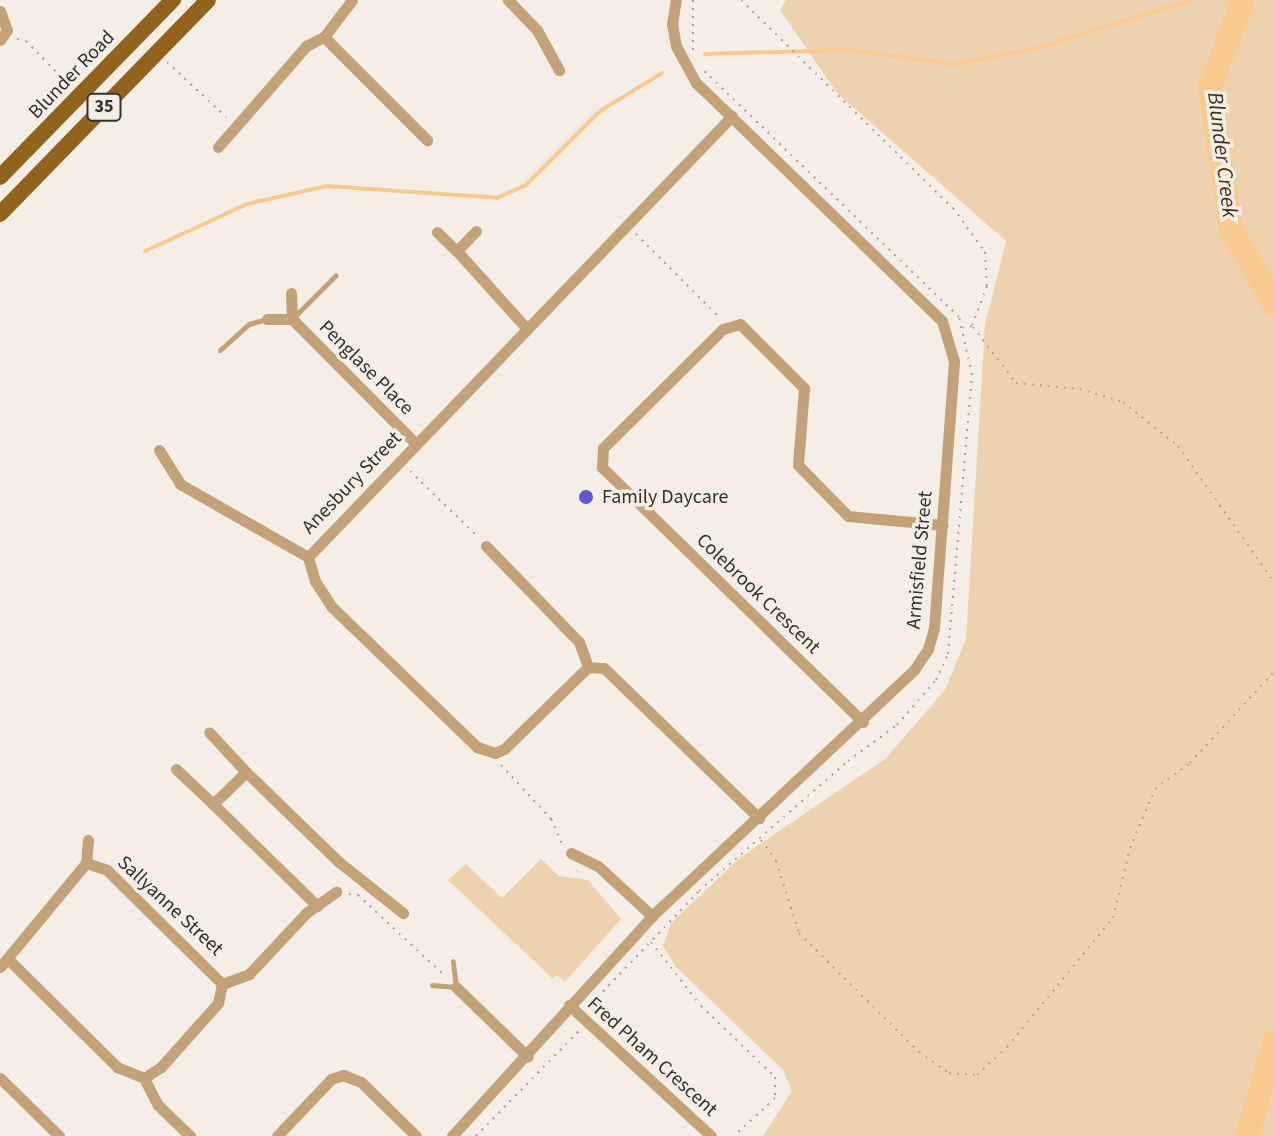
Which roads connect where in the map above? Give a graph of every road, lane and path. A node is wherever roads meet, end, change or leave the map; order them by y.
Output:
1 (173, 0) edge
2 (208, 0) edge
3 (352, 0) edge
4 (508, 0) edge
5 (676, 0) edge
6 (693, 0) edge
7 (741, 0) edge
8 (0, 11) edge
9 (324, 37) junction
10 (0, 39) edge
11 (157, 53) junction
12 (559, 70) dead end
13 (66, 82) dead end
14 (732, 116) junction
15 (235, 125) junction
16 (427, 140) dead end
17 (218, 147) dead end
18 (0, 177) edge
19 (0, 214) edge
20 (628, 226) junction
21 (476, 231) dead end
22 (437, 232) dead end
23 (457, 251) junction
24 (336, 275) dead end
25 (291, 293) dead end
26 (267, 319) joint
27 (292, 319) junction
28 (972, 326) junction
29 (963, 328) junction
30 (527, 329) junction
31 (723, 329) junction
32 (220, 350) dead end
33 (415, 443) junction
34 (159, 450) dead end
35 (400, 462) junction
36 (943, 525) junction
37 (486, 546) joint
38 (308, 557) junction
39 (1274, 582) edge
40 (588, 667) junction
41 (1274, 672) edge
42 (863, 722) junction
43 (209, 732) dead end
44 (495, 753) junction
45 (176, 769) dead end
46 (246, 772) junction
47 (213, 804) junction
48 (759, 818) junction
49 (88, 840) dead end
50 (761, 840) junction
51 (571, 853) joint
52 (86, 863) junction
53 (336, 892) joint
54 (317, 906) junction
55 (403, 913) dead end
56 (652, 916) junction
57 (650, 941) junction
58 (453, 961) dead end
59 (5, 964) edge
60 (222, 984) junction
61 (432, 985) dead end
62 (456, 987) junction
63 (569, 1005) junction
64 (587, 1022) junction
65 (528, 1057) junction
66 (0, 1078) edge
67 (144, 1078) junction
68 (744, 1128) junction
69 (59, 1136) edge
70 (190, 1136) edge
71 (277, 1136) edge
72 (416, 1136) edge
73 (452, 1136) edge
74 (476, 1136) edge
75 (711, 1136) edge
76 (734, 1136) edge
77 (743, 1136) edge

1 - 18 main road, Blunder Road / 35
2 - 11 main road, 35
3 - 9 street
4 - 12 street
5 - 14 street, Armisfield Street
6 - 29 path
7 - 28 path
8 - 10 street
9 - 15 street
9 - 16 street
10 - 13 path
11 - 15 path
11 - 19 main road, 35
14 - 20 street, Anesbury Street
14 - 36 street, Armisfield Street
15 - 17 street
20 - 30 street, Anesbury Street
20 - 31 path
21 - 23 street
22 - 23 street
23 - 30 street
24 - 27 lane
25 - 27 street, Penglase Place
26 - 27 street, Penglase Place
26 - 32 lane
27 - 33 street, Penglase Place
28 - 29 path
28 - 39 path
29 - 50 path
30 - 33 street, Anesbury Street
31 - 36 street
31 - 42 street, Colebrook Crescent
33 - 35 street, Anesbury Street
34 - 38 street
35 - 37 path
35 - 38 street, Anesbury Street
36 - 42 street, Armisfield Street
37 - 40 street
38 - 44 street, Anesbury Street
40 - 44 street
40 - 48 street
41 - 50 path
42 - 48 street, Armisfield Street
43 - 46 street
44 - 51 path
45 - 47 street
46 - 47 street
46 - 55 street
47 - 54 street
48 - 56 street, Armisfield Street
49 - 52 street
50 - 57 path
51 - 56 street
52 - 59 street
52 - 60 street, Sallyanne Street
53 - 54 street
53 - 62 path
54 - 60 street
56 - 63 street, Armisfield Street
57 - 64 path
57 - 68 path
58 - 62 lane
59 - 67 street
60 - 67 street
61 - 62 lane
62 - 65 street
63 - 64 street, Fred Pham Crescent
63 - 65 street, Armisfield Street
64 - 74 path
64 - 75 street, Fred Pham Crescent
65 - 73 street, Armisfield Street
66 - 69 street
67 - 70 street
68 - 76 path
68 - 77 path
71 - 72 street

